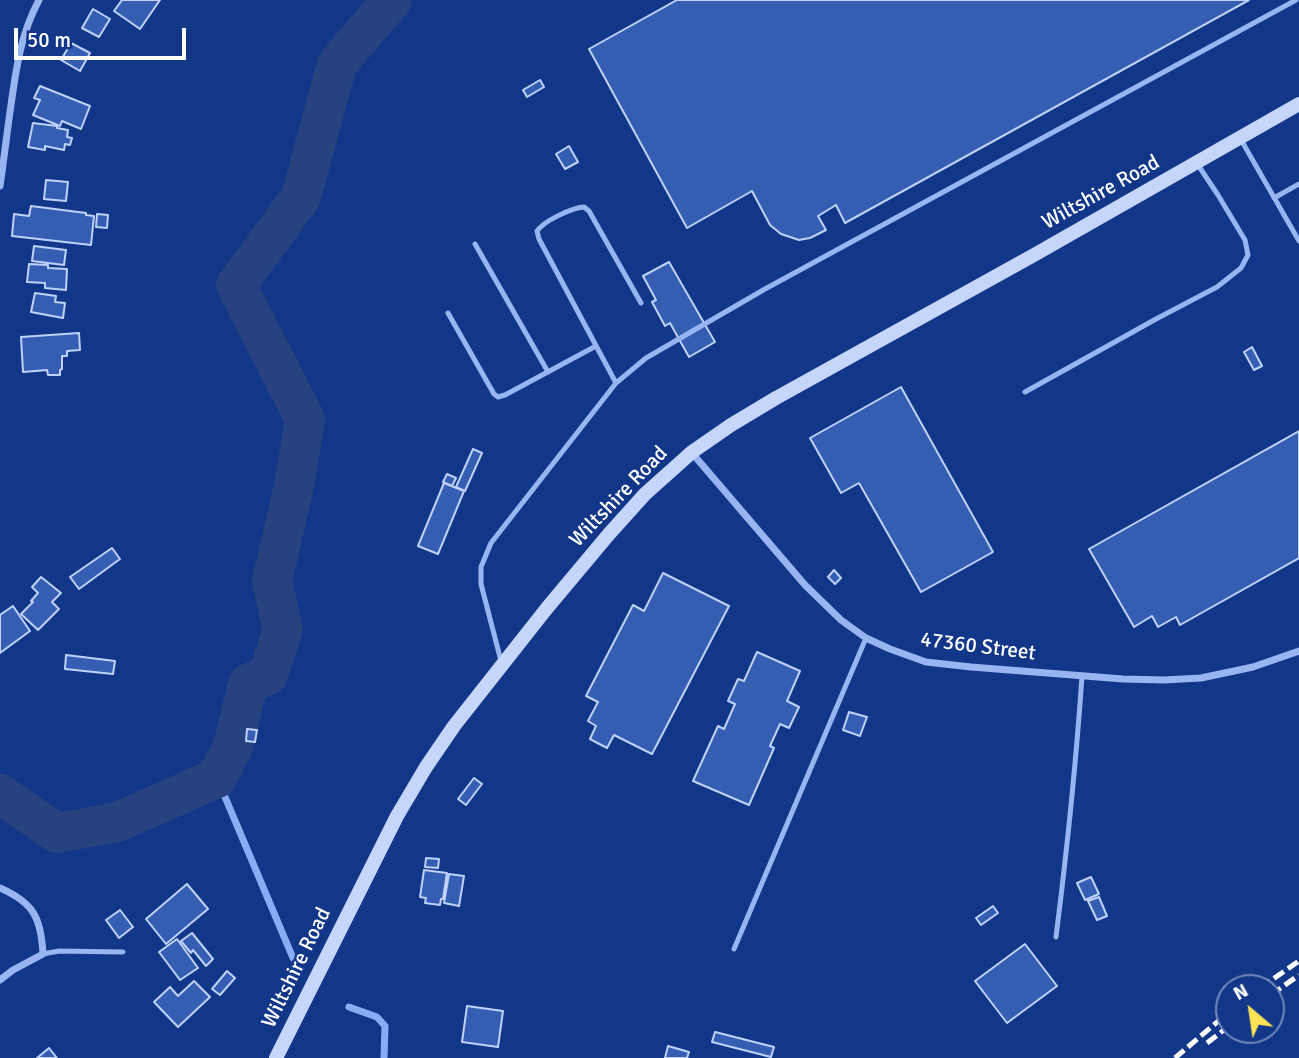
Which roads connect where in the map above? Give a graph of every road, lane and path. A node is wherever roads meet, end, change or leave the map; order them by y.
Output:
1 (39, 0) edge
2 (1296, 0) edge
3 (1299, 104) edge
4 (1240, 138) junction
5 (1197, 163) junction
6 (1299, 184) edge
7 (0, 187) edge
8 (1275, 198) junction
9 (1299, 241) edge
10 (475, 244) dead end
11 (641, 303) dead end
12 (448, 313) dead end
13 (596, 346) junction
14 (548, 372) junction
15 (615, 383) junction
16 (1025, 392) dead end
17 (692, 452) junction
18 (866, 638) junction
19 (1299, 651) edge
20 (501, 664) junction
21 (1082, 676) junction
22 (0, 888) edge
23 (1056, 937) dead end
24 (733, 949) dead end
25 (123, 952) dead end
26 (43, 954) junction
27 (0, 980) edge
28 (276, 1058) edge

1 - 7 street
2 - 15 lane
3 - 4 street, Wiltshire Road
4 - 5 street, Wiltshire Road
4 - 8 lane
5 - 16 lane
5 - 17 street, Wiltshire Road
6 - 8 lane
8 - 9 lane
10 - 14 lane
11 - 13 lane
12 - 14 lane
13 - 14 lane
13 - 15 lane
15 - 20 lane
17 - 18 street, 47360 Street
17 - 20 street, Wiltshire Road
18 - 21 street, 47360 Street
18 - 24 lane
19 - 21 street, 47360 Street
20 - 28 street, Wiltshire Road
21 - 23 lane
22 - 26 street
25 - 26 lane
26 - 27 street

